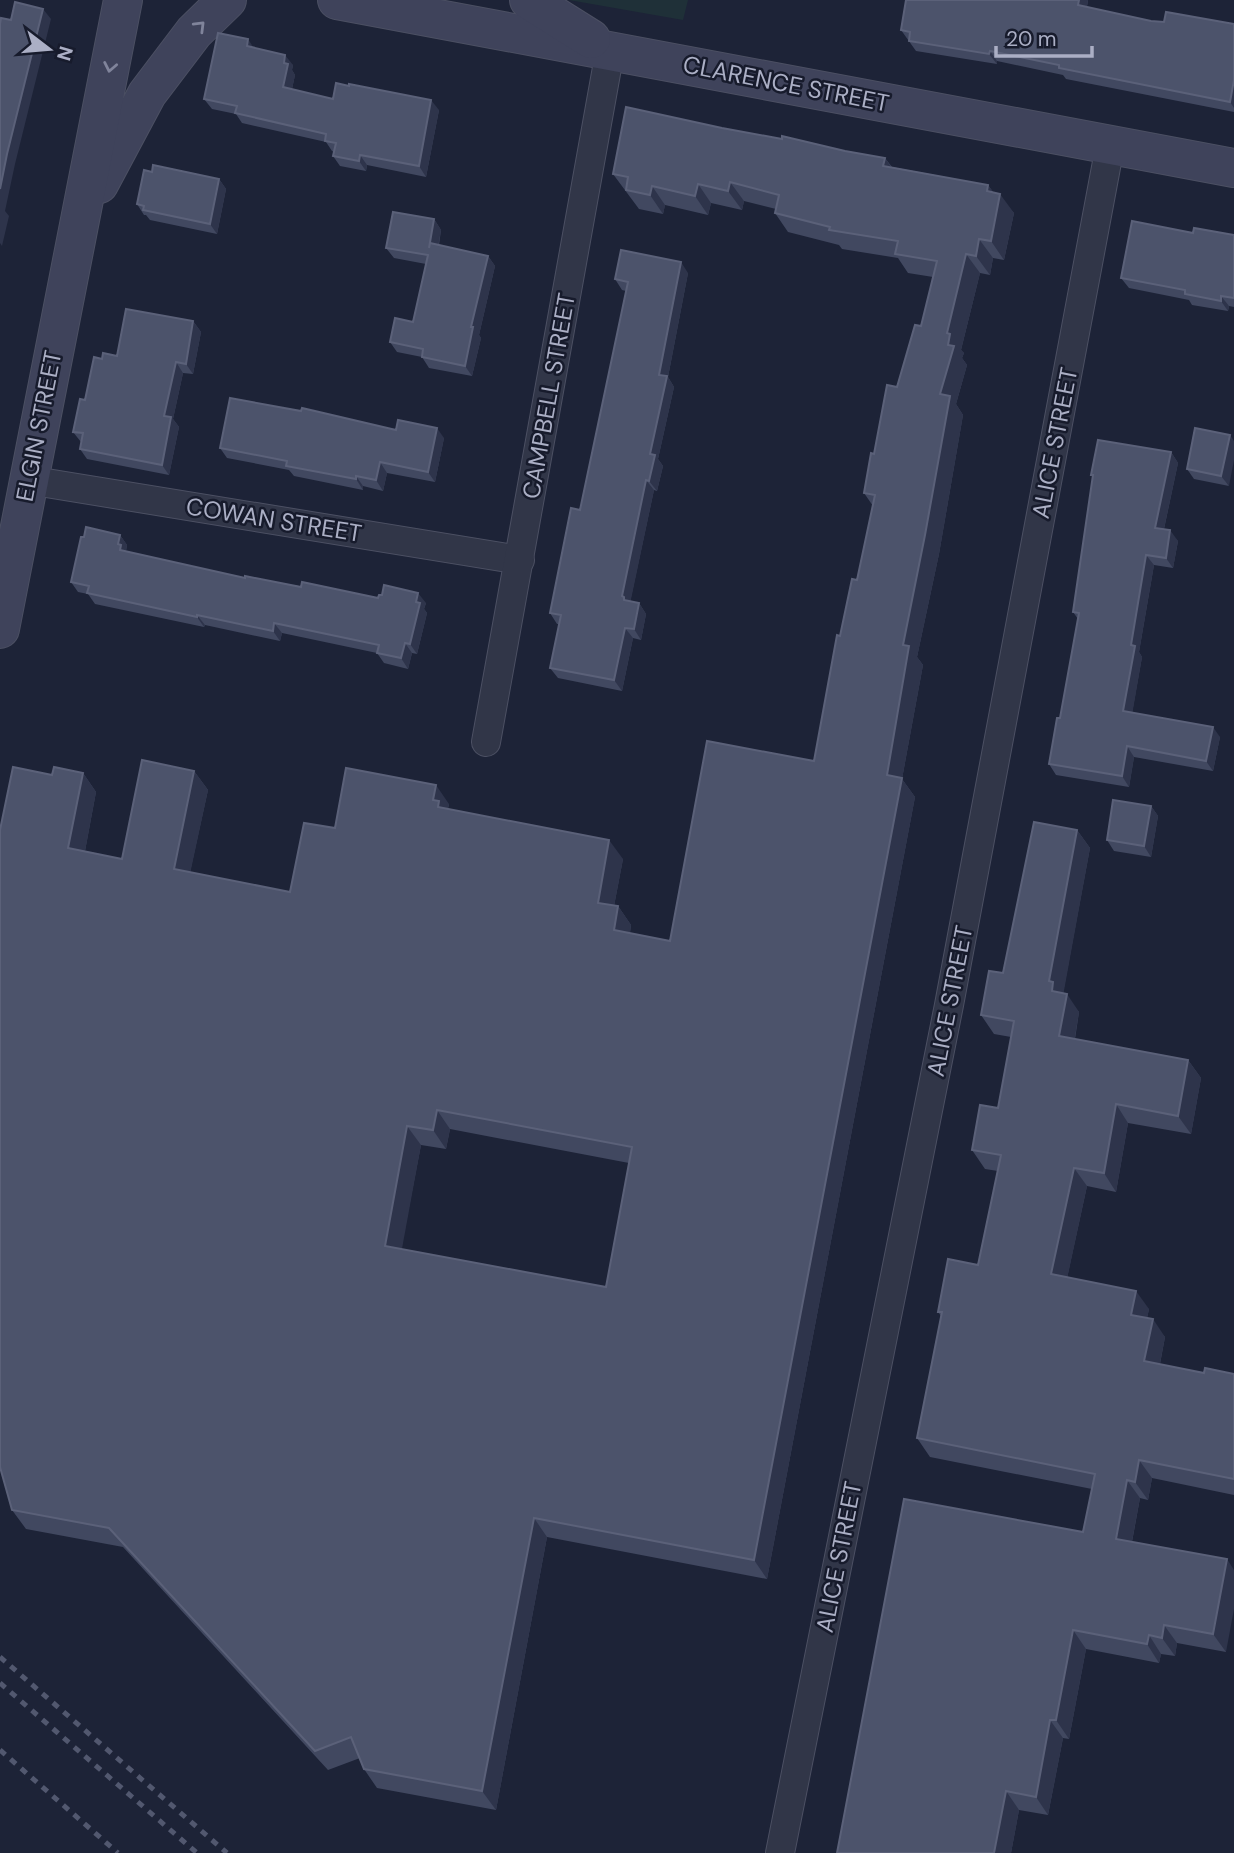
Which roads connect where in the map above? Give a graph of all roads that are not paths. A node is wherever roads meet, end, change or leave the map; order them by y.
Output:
1 (123, 0) edge
2 (227, 0) edge
3 (337, 0) edge
4 (528, 0) edge
5 (610, 51) junction
6 (1110, 146) junction
7 (1234, 168) edge
8 (79, 223) junction
9 (28, 480) junction
10 (520, 560) junction
11 (0, 629) edge
12 (486, 742) dead end
13 (780, 1853) edge

1 -> 8 main road, ELGIN STREET
8 -> 2 main road, ELGIN STREET
3 - 5 main road, CLARENCE STREET
4 - 5 main road
5 - 6 main road, CLARENCE STREET
5 - 10 street, CAMPBELL STREET
6 - 7 main road, CLARENCE STREET
6 - 13 street, ALICE STREET
8 - 9 main road, ELGIN STREET
9 - 10 street, COWAN STREET
9 - 11 main road, ELGIN STREET
10 - 12 street, CAMPBELL STREET

